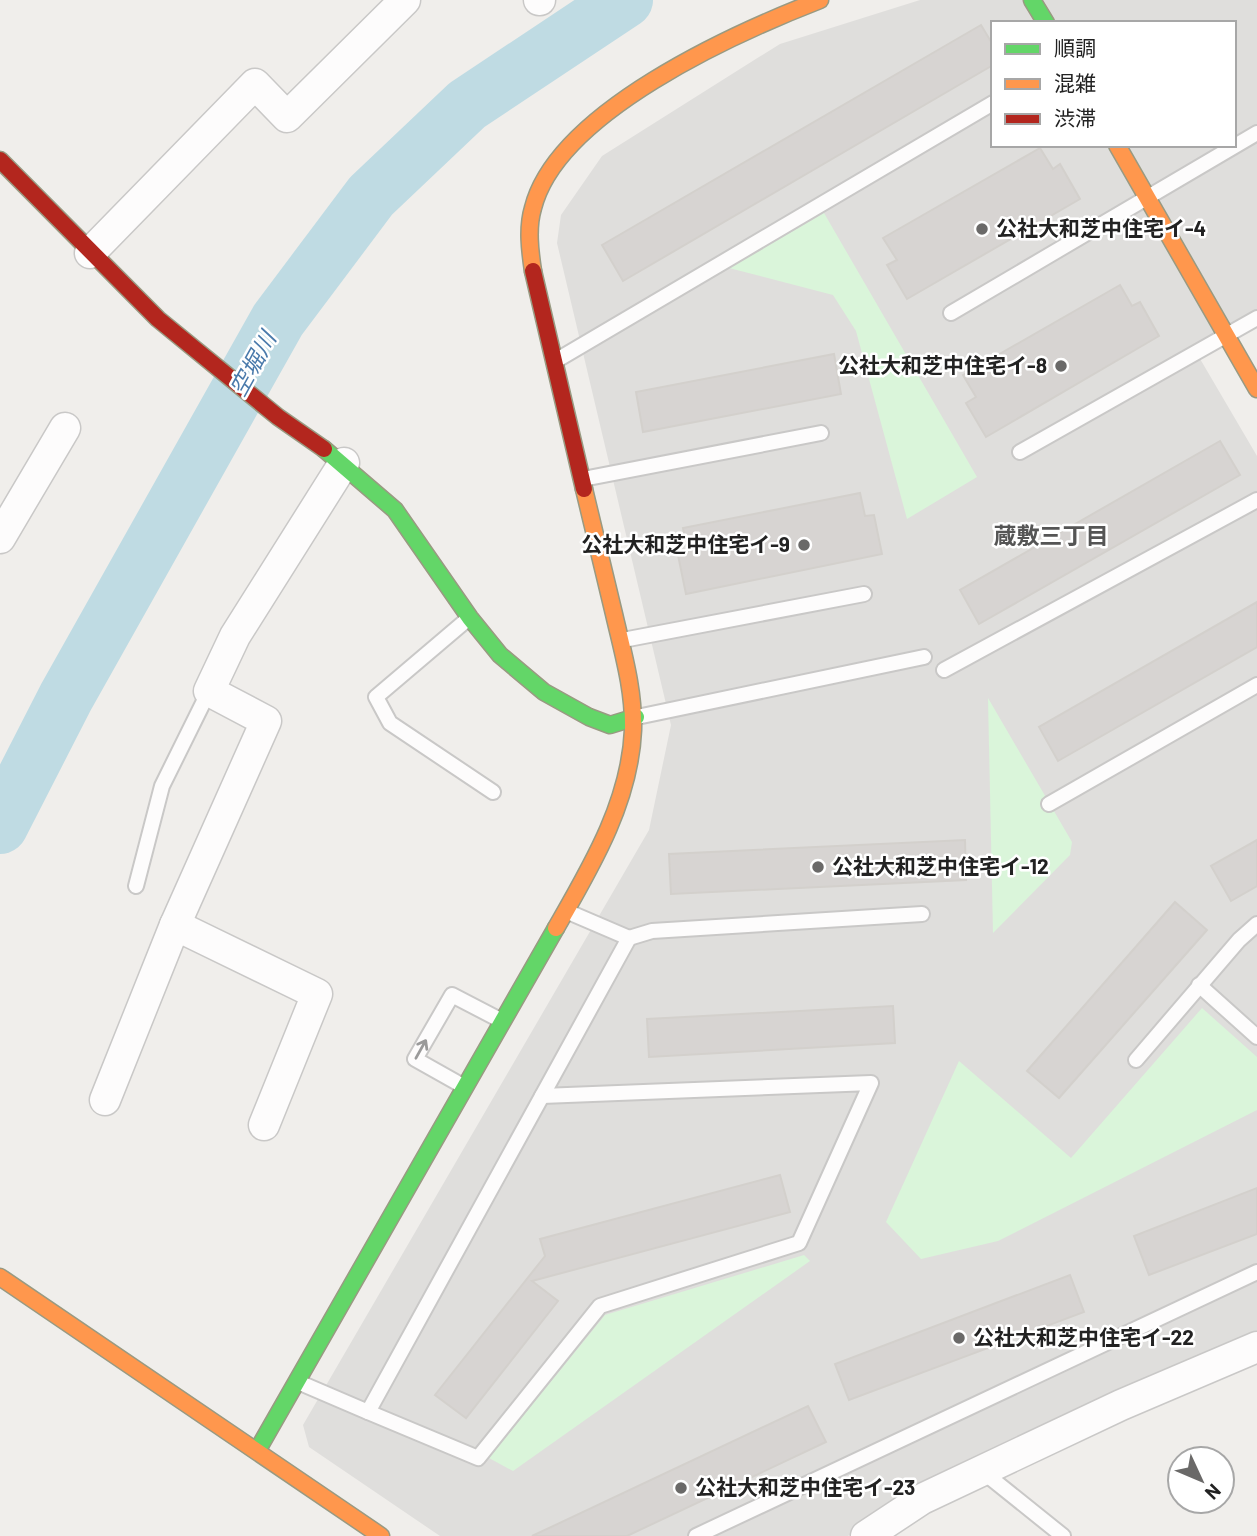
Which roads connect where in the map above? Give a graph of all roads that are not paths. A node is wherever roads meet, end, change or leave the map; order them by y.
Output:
1 (405, 0) edge
2 (820, 0) edge
3 (1032, 0) edge
4 (1045, 21) edge
5 (991, 104) edge
6 (1257, 133) edge
7 (1236, 145) edge
8 (1118, 147) edge
9 (1233, 147) edge
10 (0, 160) edge
11 (1147, 198) junction
12 (90, 253) junction
13 (951, 313) dead end
14 (1257, 318) edge
15 (1226, 336) junction
16 (554, 362) junction
17 (1257, 389) edge
18 (65, 428) dead end
19 (821, 433) dead end
20 (1020, 452) dead end
21 (345, 463) junction
22 (582, 479) junction
23 (1257, 500) edge
24 (0, 538) edge
25 (864, 594) dead end
26 (470, 618) junction
27 (621, 640) junction
28 (923, 657) dead end
29 (944, 670) dead end
30 (1257, 685) edge
31 (209, 691) junction
32 (636, 717) junction
33 (493, 792) dead end
34 (1049, 804) dead end
35 (136, 886) dead end
36 (565, 910) junction
37 (922, 914) dead end
38 (175, 925) junction
39 (1257, 925) edge
40 (629, 938) junction
41 (1199, 985) junction
42 (502, 1021) junction
43 (1257, 1037) edge
44 (1136, 1060) dead end
45 (464, 1087) junction
46 (542, 1096) junction
47 (105, 1100) dead end
48 (264, 1125) dead end
49 (1257, 1272) edge
50 (0, 1278) edge
51 (1257, 1347) edge
52 (298, 1382) junction
53 (368, 1412) junction
54 (257, 1451) junction
55 (982, 1471) junction
56 (871, 1535) edge
57 (381, 1536) edge
58 (696, 1536) edge
59 (1063, 1536) edge

1 - 12 street
2 - 16 street
3 - 4 street
5 - 16 lane
6 - 7 lane
8 - 11 street
9 - 11 lane
10 - 12 street
11 - 13 lane
11 - 15 street
12 - 21 street
14 - 15 lane
15 - 17 street
15 - 20 lane
16 - 22 street
18 - 24 street
19 - 22 lane
21 - 26 street
21 - 31 street
22 - 27 street
23 - 29 lane
25 - 27 lane
26 - 32 street
26 - 33 lane
27 - 32 street
28 - 32 lane
30 - 34 lane
31 - 35 lane
31 - 38 street
32 - 36 street
36 - 40 lane
36 - 42 street
37 - 40 lane
38 - 47 street
38 - 48 street
39 - 41 lane
40 - 46 lane
41 - 43 lane
41 - 44 lane
42 - 45 street
45 -> 42 lane
45 - 52 street
46 - 53 lane
46 - 53 lane
49 - 58 lane
50 - 54 street
51 - 55 street
52 - 53 lane
52 - 54 street
54 - 57 street
55 - 56 street
55 - 59 lane

